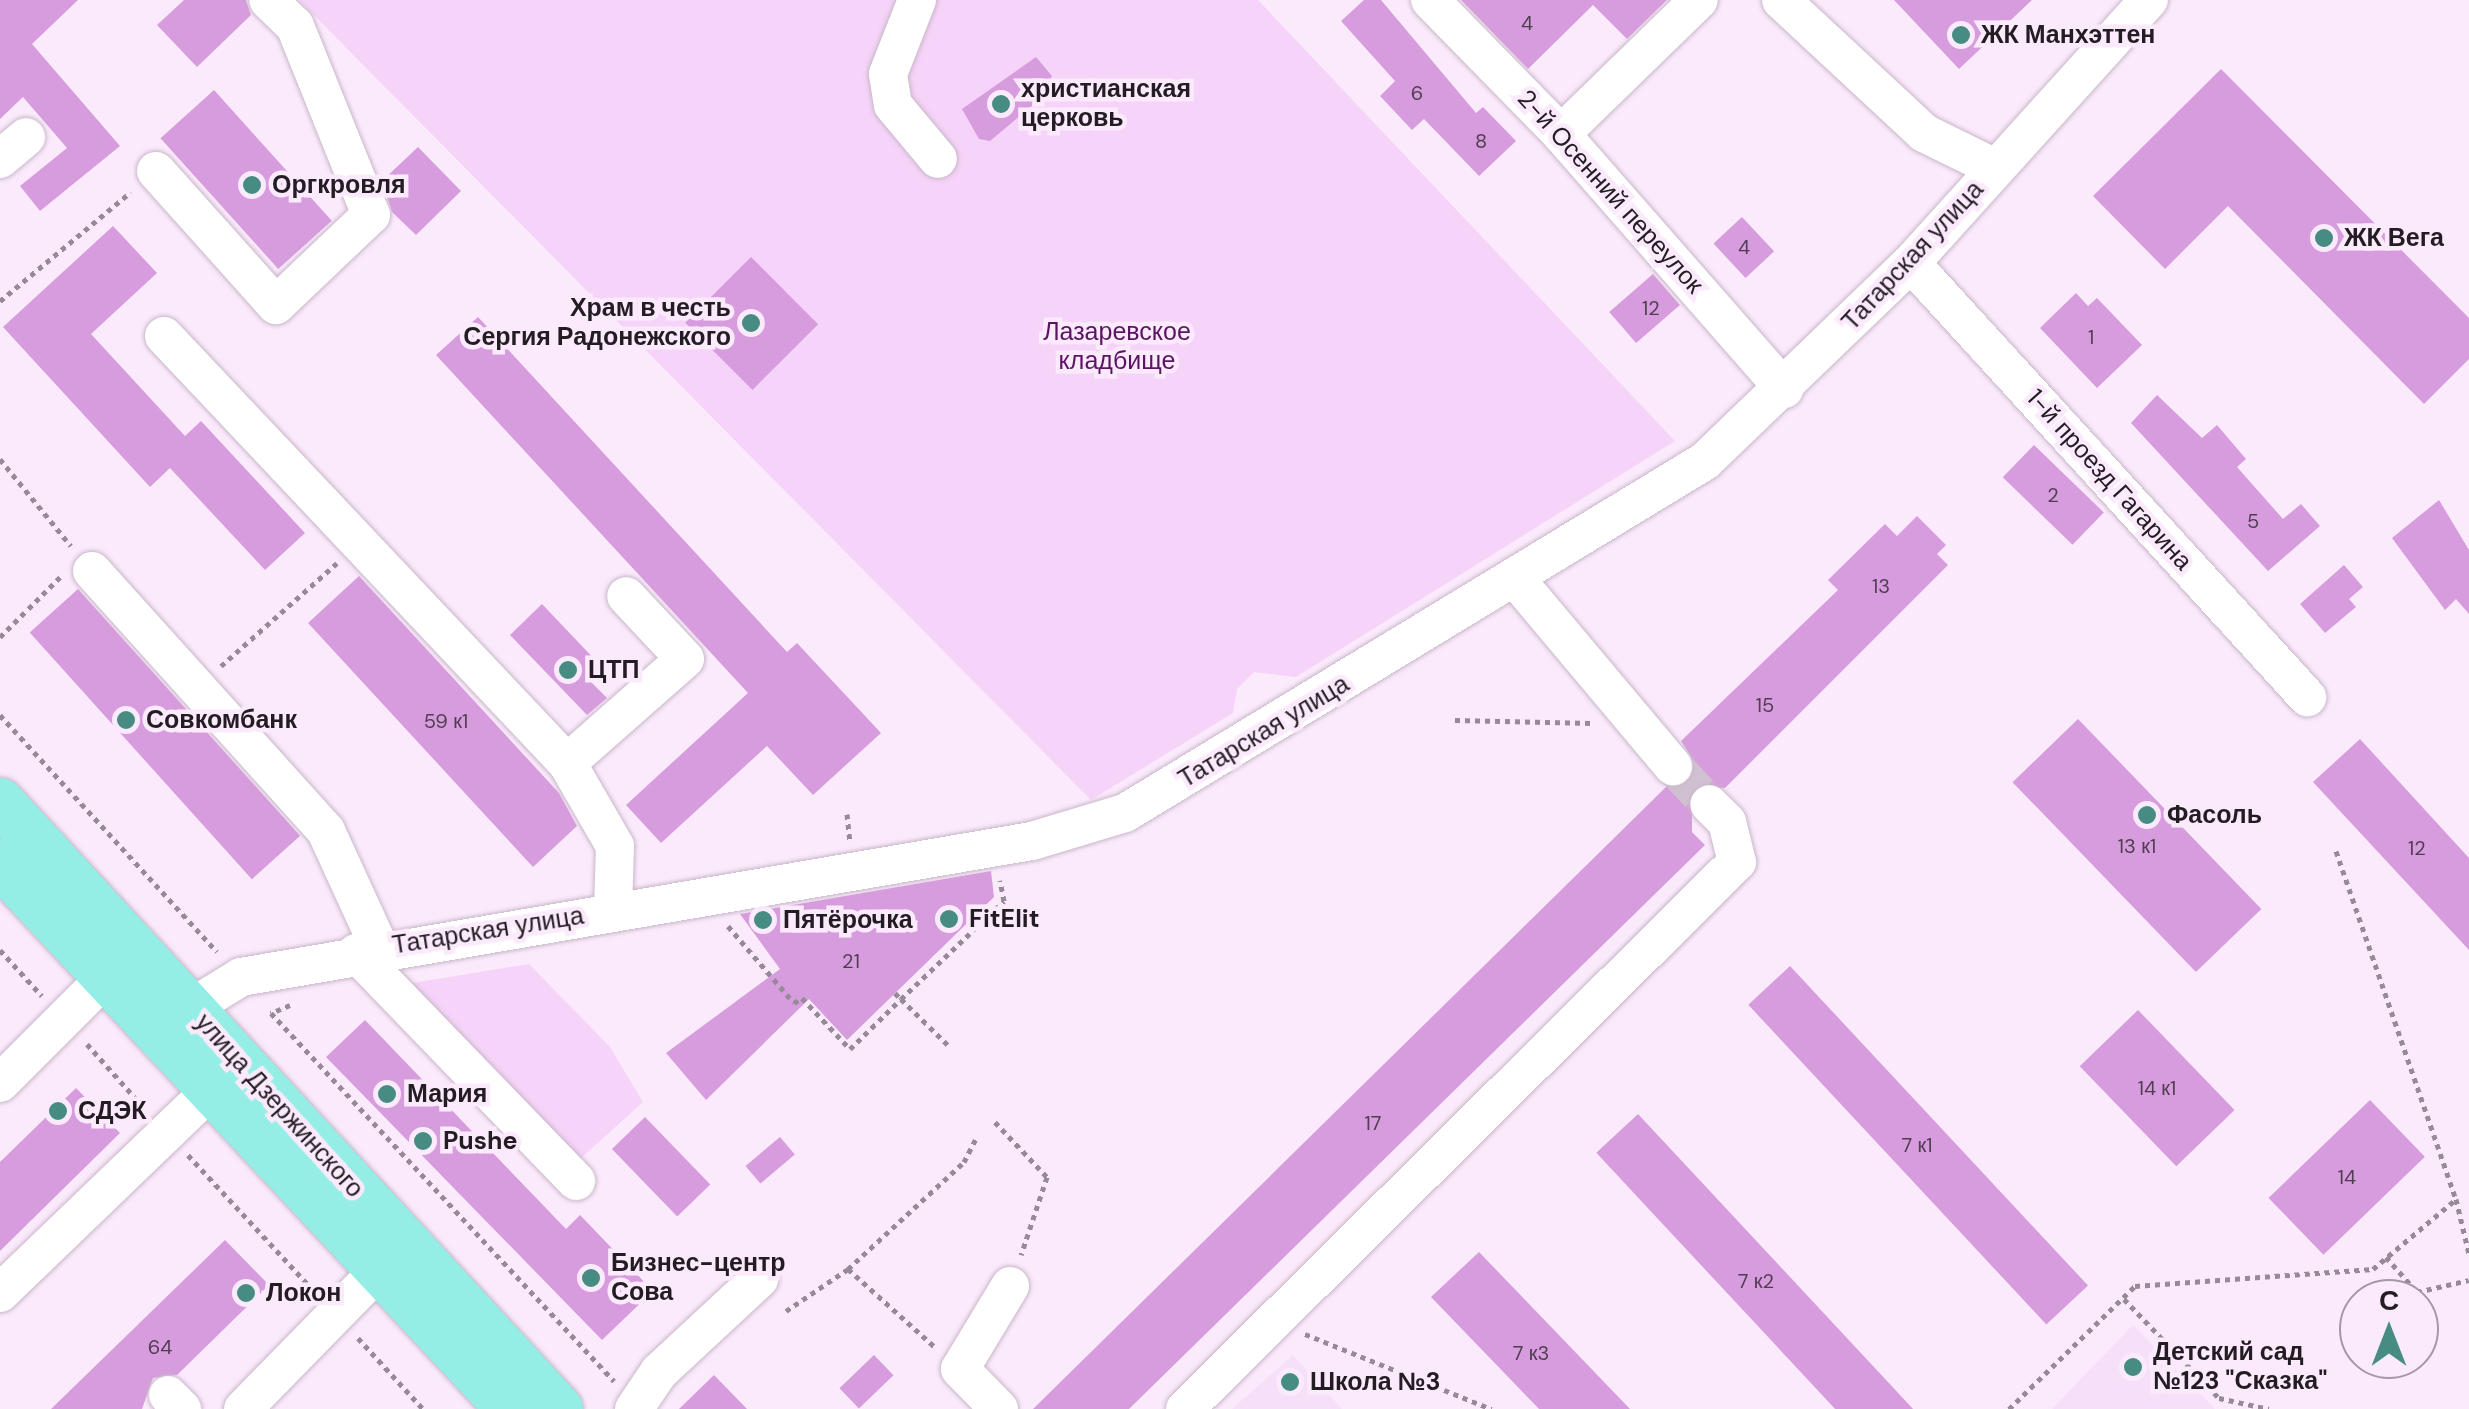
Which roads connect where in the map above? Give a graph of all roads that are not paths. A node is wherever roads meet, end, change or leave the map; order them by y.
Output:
1 (268, 0) edge
2 (917, 0) edge
3 (1430, 0) edge
4 (1699, 0) edge
5 (1781, 0) edge
6 (2149, 0) edge
7 (1561, 134) junction
8 (938, 158) dead end
9 (1995, 168) junction
10 (156, 170) road end
11 (1911, 264) junction
12 (164, 336) dead end
13 (1784, 389) junction
14 (86, 564) road end
15 (1516, 578) junction
16 (626, 596) dead end
17 (2307, 697) dead end
18 (567, 764) junction
19 (1672, 766) tunnel mouth
20 (0, 802) edge
21 (1709, 804) tunnel mouth
22 (0, 863) edge
23 (613, 910) junction
24 (368, 951) junction
25 (108, 975) junction
26 (174, 1018) junction
27 (0, 1083) edge
28 (215, 1086) junction
29 (576, 1181) dead end
30 (382, 1267) junction
31 (759, 1280) dead end
32 (1010, 1286) road end
33 (0, 1292) edge
34 (636, 1408) edge
35 (243, 1409) edge
36 (510, 1409) edge
37 (559, 1409) edge
38 (1000, 1409) edge
39 (1185, 1409) edge

1 - 10 street
2 - 8 street
3 - 7 street, 2-й Осенний переулок
4 - 7 street
5 - 9 street
6 - 9 street, Татарская улица
7 - 13 street, 2-й Осенний переулок
9 - 11 street, Татарская улица
11 - 13 street, Татарская улица
11 - 17 street, 1-й проезд Гагарина
12 - 18 street
13 - 15 street, Татарская улица
14 - 24 street
15 - 19 street
15 - 23 street, Татарская улица
16 - 18 street
18 - 23 street
20 - 26 main road, улица Дзержинского
21 - 39 street
22 - 25 main road, улица Дзержинского
23 - 24 street, Татарская улица
24 - 26 street, Татарская улица
24 - 29 street
25 - 26 main road, улица Дзержинского
25 - 27 street
26 - 28 main road, улица Дзержинского
26 - 37 main road, улица Дзержинского
28 - 30 main road, улица Дзержинского
28 - 33 street
30 - 35 street
30 - 36 main road, улица Дзержинского
31 - 34 street
32 - 38 street

